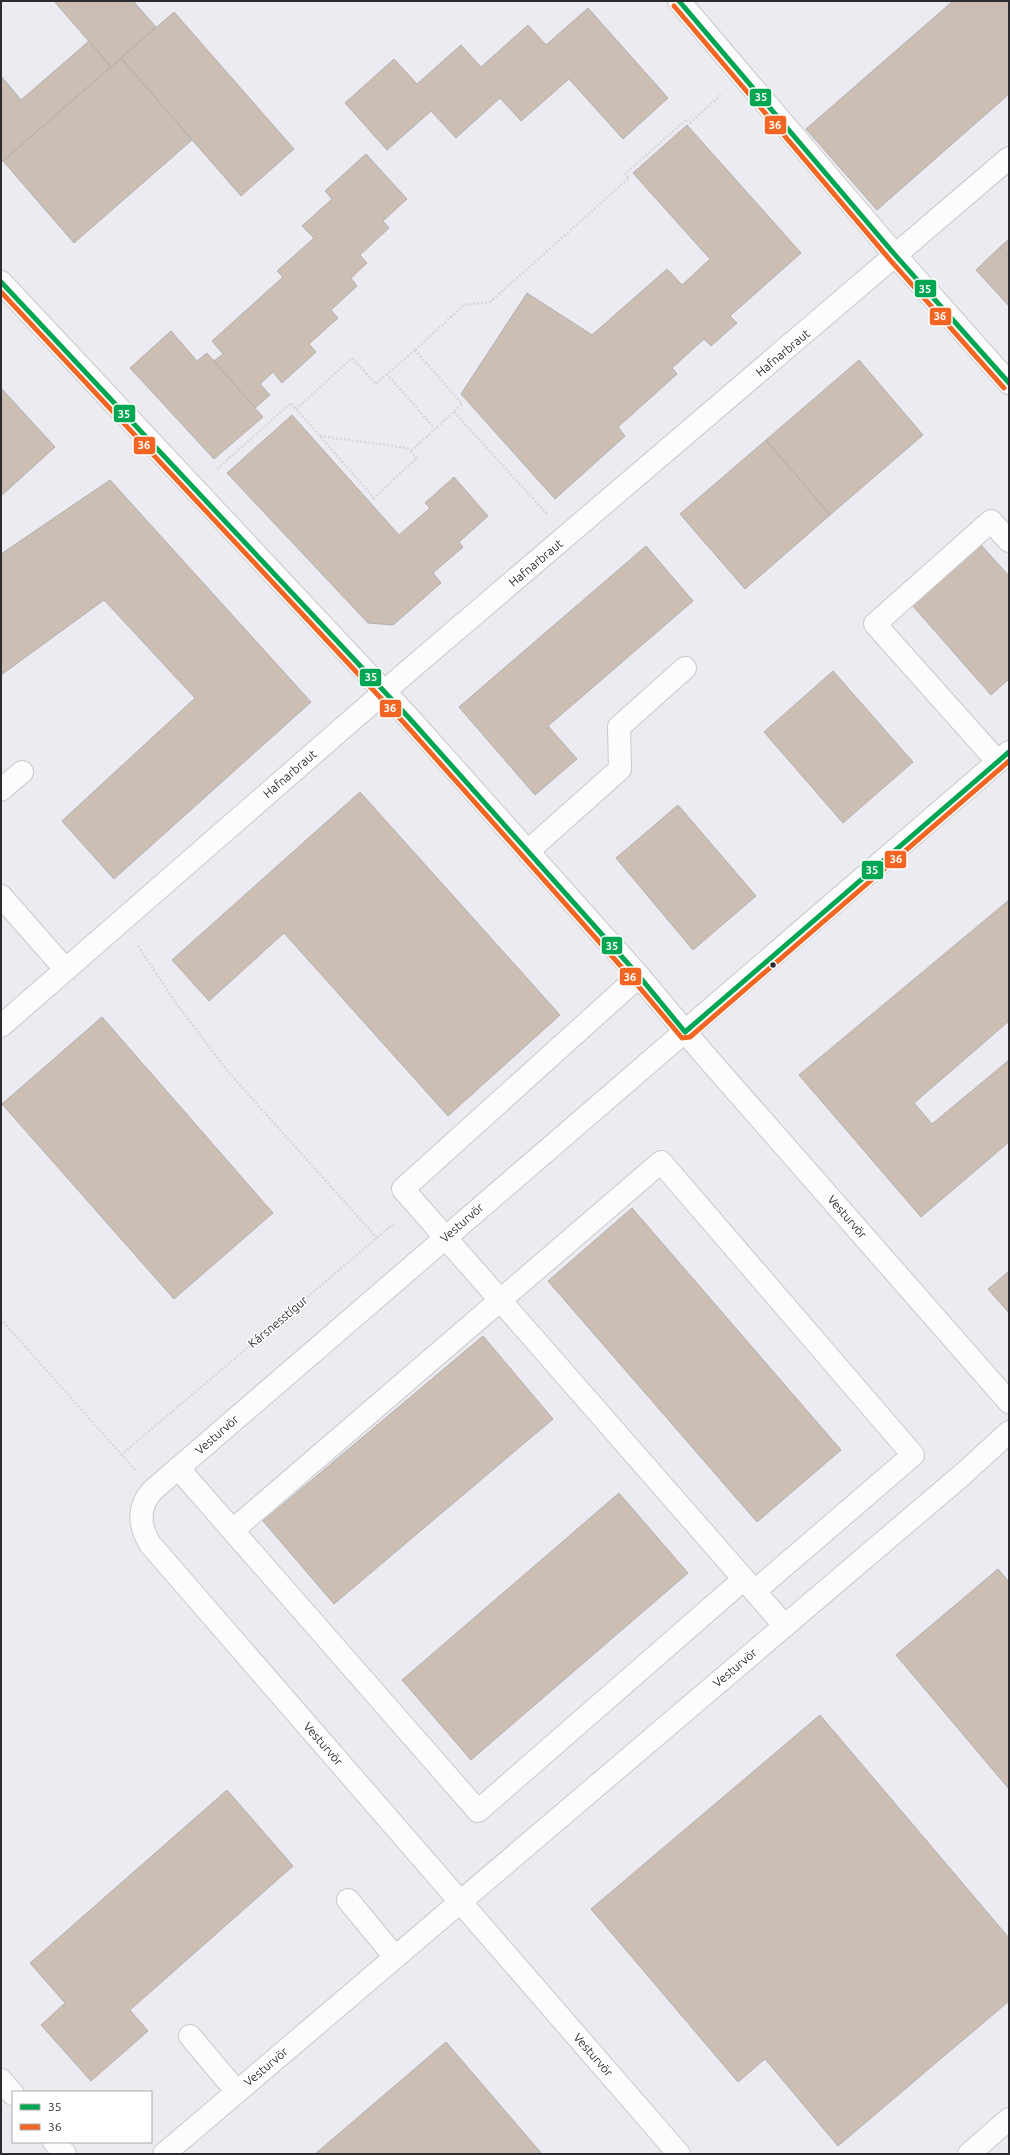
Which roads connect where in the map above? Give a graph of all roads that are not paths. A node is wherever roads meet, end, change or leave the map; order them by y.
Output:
1 (679, 1) edge
2 (1009, 158) edge
3 (896, 256) junction
4 (1, 282) edge
5 (1009, 383) edge
6 (1009, 541) edge
7 (685, 668) dead end
8 (384, 692) junction
9 (1003, 757) edge
10 (22, 772) dead end
11 (1, 790) edge
12 (528, 851) junction
13 (1, 896) edge
14 (66, 970) junction
15 (639, 976) junction
16 (1, 1026) edge
17 (685, 1032) junction
18 (446, 1237) junction
19 (500, 1300) junction
20 (1009, 1402) edge
21 (1009, 1432) edge
22 (178, 1468) junction
23 (233, 1530) junction
24 (749, 1585) junction
25 (785, 1626) junction
26 (348, 1900) dead end
27 (460, 1902) junction
28 (395, 1957) junction
29 (190, 2036) dead end
30 (1, 2080) edge
31 (237, 2092) junction
32 (12, 2093) edge
33 (1009, 2120) edge
34 (55, 2143) edge
35 (65, 2154) edge
36 (164, 2154) edge
37 (679, 2154) edge
38 (969, 2154) edge

1 - 3 street
2 - 3 street, Hafnarbraut
3 - 5 street
3 - 8 street, Hafnarbraut
4 - 8 street, Vesturvör
6 - 9 street
7 - 12 street
8 - 12 street, Vesturvör
8 - 14 street, Hafnarbraut
9 - 17 street
10 - 11 street
12 - 15 street, Vesturvör
13 - 14 street
14 - 16 street, Hafnarbraut
15 - 17 street, Vesturvör
15 - 18 street
17 - 18 street, Vesturvör
17 - 20 street, Vesturvör
18 - 19 street
18 - 22 street, Vesturvör
19 - 23 street
19 - 24 street
19 - 24 street
21 - 25 street, Vesturvör
22 - 23 street
22 - 27 street, Vesturvör
23 - 24 street
24 - 25 street
25 - 27 street, Vesturvör
26 - 28 street
27 - 28 street, Vesturvör
27 - 37 street, Vesturvör
28 - 31 street, Vesturvör
29 - 31 street
30 - 32 street
31 - 36 street, Vesturvör
33 - 38 street
34 - 35 street

